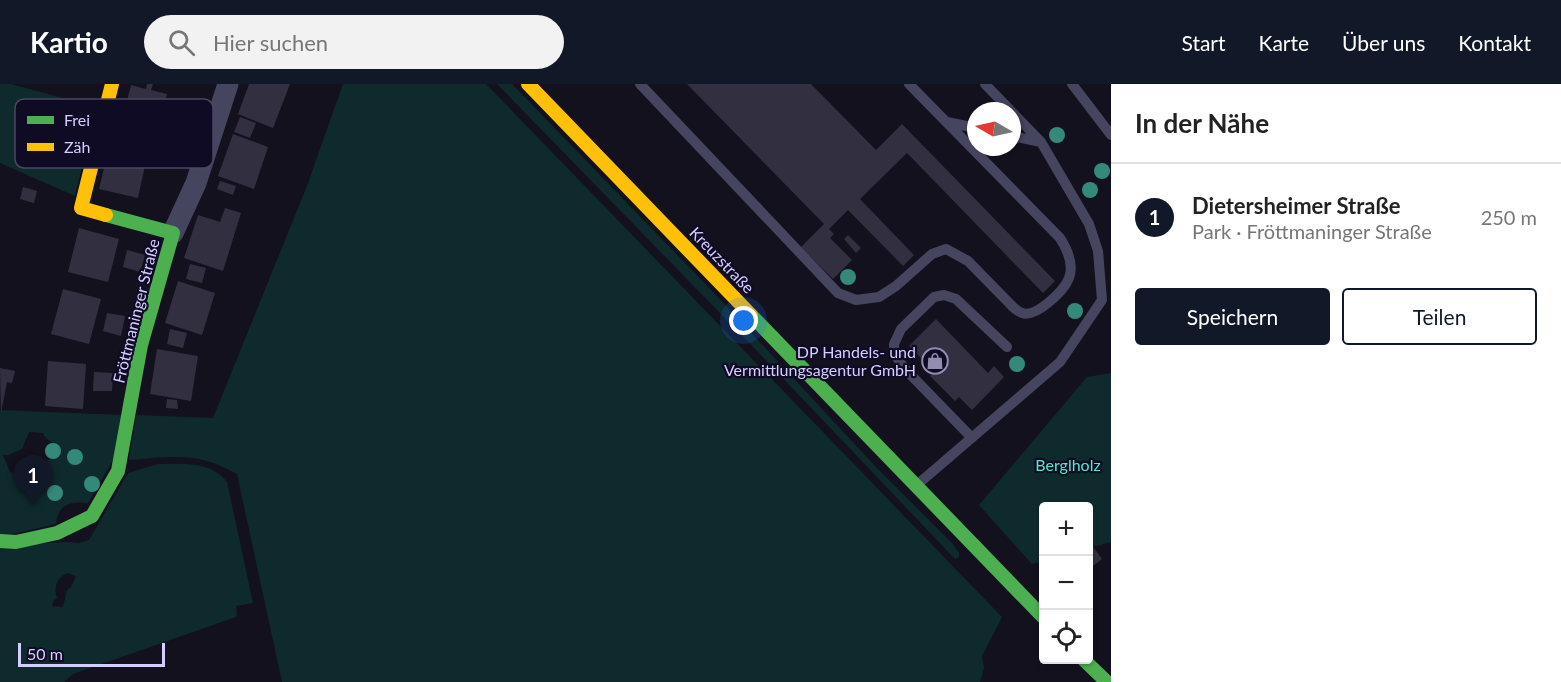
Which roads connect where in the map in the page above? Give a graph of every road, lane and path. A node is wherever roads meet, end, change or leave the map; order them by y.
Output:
1 (112, 84) edge
2 (228, 84) edge
3 (528, 84) edge
4 (640, 84) edge
5 (909, 84) edge
6 (986, 84) edge
7 (1072, 84) edge
8 (108, 99) edge
9 (1003, 102) edge
10 (1021, 121) edge
11 (946, 122) junction
12 (967, 126) edge
13 (213, 130) edge
14 (1111, 135) edge
15 (1021, 138) edge
16 (1041, 142) junction
17 (91, 168) edge
18 (201, 168) edge
19 (173, 233) junction
20 (1111, 291) edge
21 (1102, 300) junction
22 (1007, 347) dead end
23 (972, 438) junction
24 (916, 485) junction
25 (0, 541) edge
26 (1039, 613) edge
27 (1088, 664) edge
28 (1107, 682) edge

1 - 8 main road, Fröttmaninger Straße
2 - 13 street
3 - 24 main road, Kreuzstraße
4 - 11 lane
5 - 11 lane
6 - 9 lane
7 - 14 lane
10 - 16 lane
11 - 12 lane
15 - 16 lane
16 - 21 lane
17 - 19 main road, Fröttmaninger Straße
18 - 19 street
19 - 25 main road, Fröttmaninger Straße
20 - 21 lane
21 - 23 lane
22 - 23 lane
23 - 24 lane
24 - 26 main road, Kreuzstraße
27 - 28 main road

